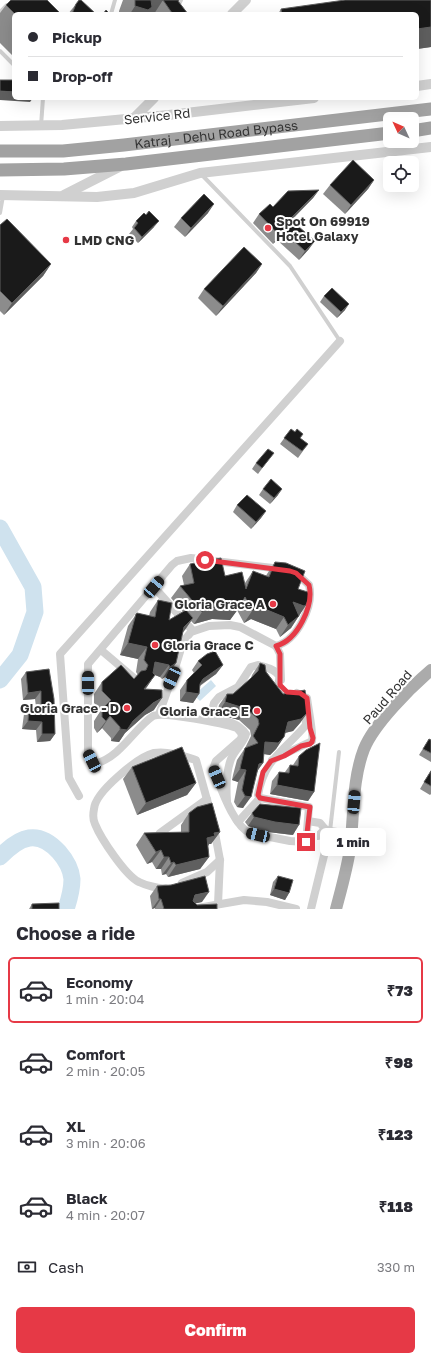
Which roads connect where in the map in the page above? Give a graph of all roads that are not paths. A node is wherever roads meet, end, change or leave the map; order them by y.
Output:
1 (115, 0) edge
2 (181, 0) edge
3 (246, 0) edge
4 (13, 6) edge
5 (0, 12) edge
6 (112, 12) edge
7 (175, 12) edge
8 (234, 12) edge
9 (0, 51) edge
10 (12, 63) edge
11 (431, 84) edge
12 (419, 86) edge
13 (43, 100) edge
14 (152, 100) edge
15 (296, 100) edge
16 (431, 109) edge
17 (134, 118) junction
18 (0, 126) edge
19 (41, 126) junction
20 (431, 128) edge
21 (419, 129) edge
22 (383, 134) edge
23 (431, 148) edge
24 (0, 151) edge
25 (126, 164) junction
26 (0, 170) edge
27 (200, 173) junction
28 (2, 195) edge
29 (62, 196) junction
30 (0, 213) edge
31 (340, 341) joint
32 (154, 587) junction
33 (193, 631) junction
34 (276, 646) junction
35 (101, 650) junction
36 (431, 670) edge
37 (134, 678) edge
38 (159, 714) junction
39 (339, 752) dead end
40 (271, 761) junction
41 (79, 796) dead end
42 (260, 798) junction
43 (207, 799) junction
44 (226, 801) junction
45 (308, 821) junction
46 (238, 822) junction
47 (327, 830) junction
48 (160, 833) edge
49 (307, 834) junction
50 (351, 834) junction
51 (220, 860) junction
52 (218, 904) junction
53 (192, 909) edge
54 (296, 909) edge
55 (310, 909) edge
56 (336, 909) edge

1 - 6 lane
2 - 7 lane
3 - 8 street
4 - 5 lane
9 - 10 lane
11 - 12 street
13 - 19 lane
14 - 17 street
15 - 17 street, Service Rd
16 - 24 highway, Katraj - Dehu Road Bypass
17 - 19 street, Service Rd
18 - 19 street, Service Rd
20 - 21 highway
22 - 25 highway, Katraj - Dehu Road Bypass
23 - 27 street
25 - 26 highway, Katraj - Dehu Road Bypass
25 - 29 street
27 - 29 street
27 - 31 lane
28 - 29 street
28 - 30 lane
31 - 41 street
32 - 33 street
32 - 34 street
32 - 35 street
33 - 34 street
33 - 38 street
34 - 40 street
35 - 37 street
35 - 38 street
36 - 50 main road, Paud Road
38 - 44 street
39 - 47 lane
40 - 42 street
40 - 44 street
42 - 45 street
42 - 46 street
43 - 48 street
43 - 51 street
43 - 51 street
44 - 46 street
45 - 47 street
45 - 49 street
46 - 49 street
47 - 49 street
47 - 50 street
47 - 55 street
50 - 56 main road, Paud Road
51 - 52 street
52 - 53 street
52 - 54 street

